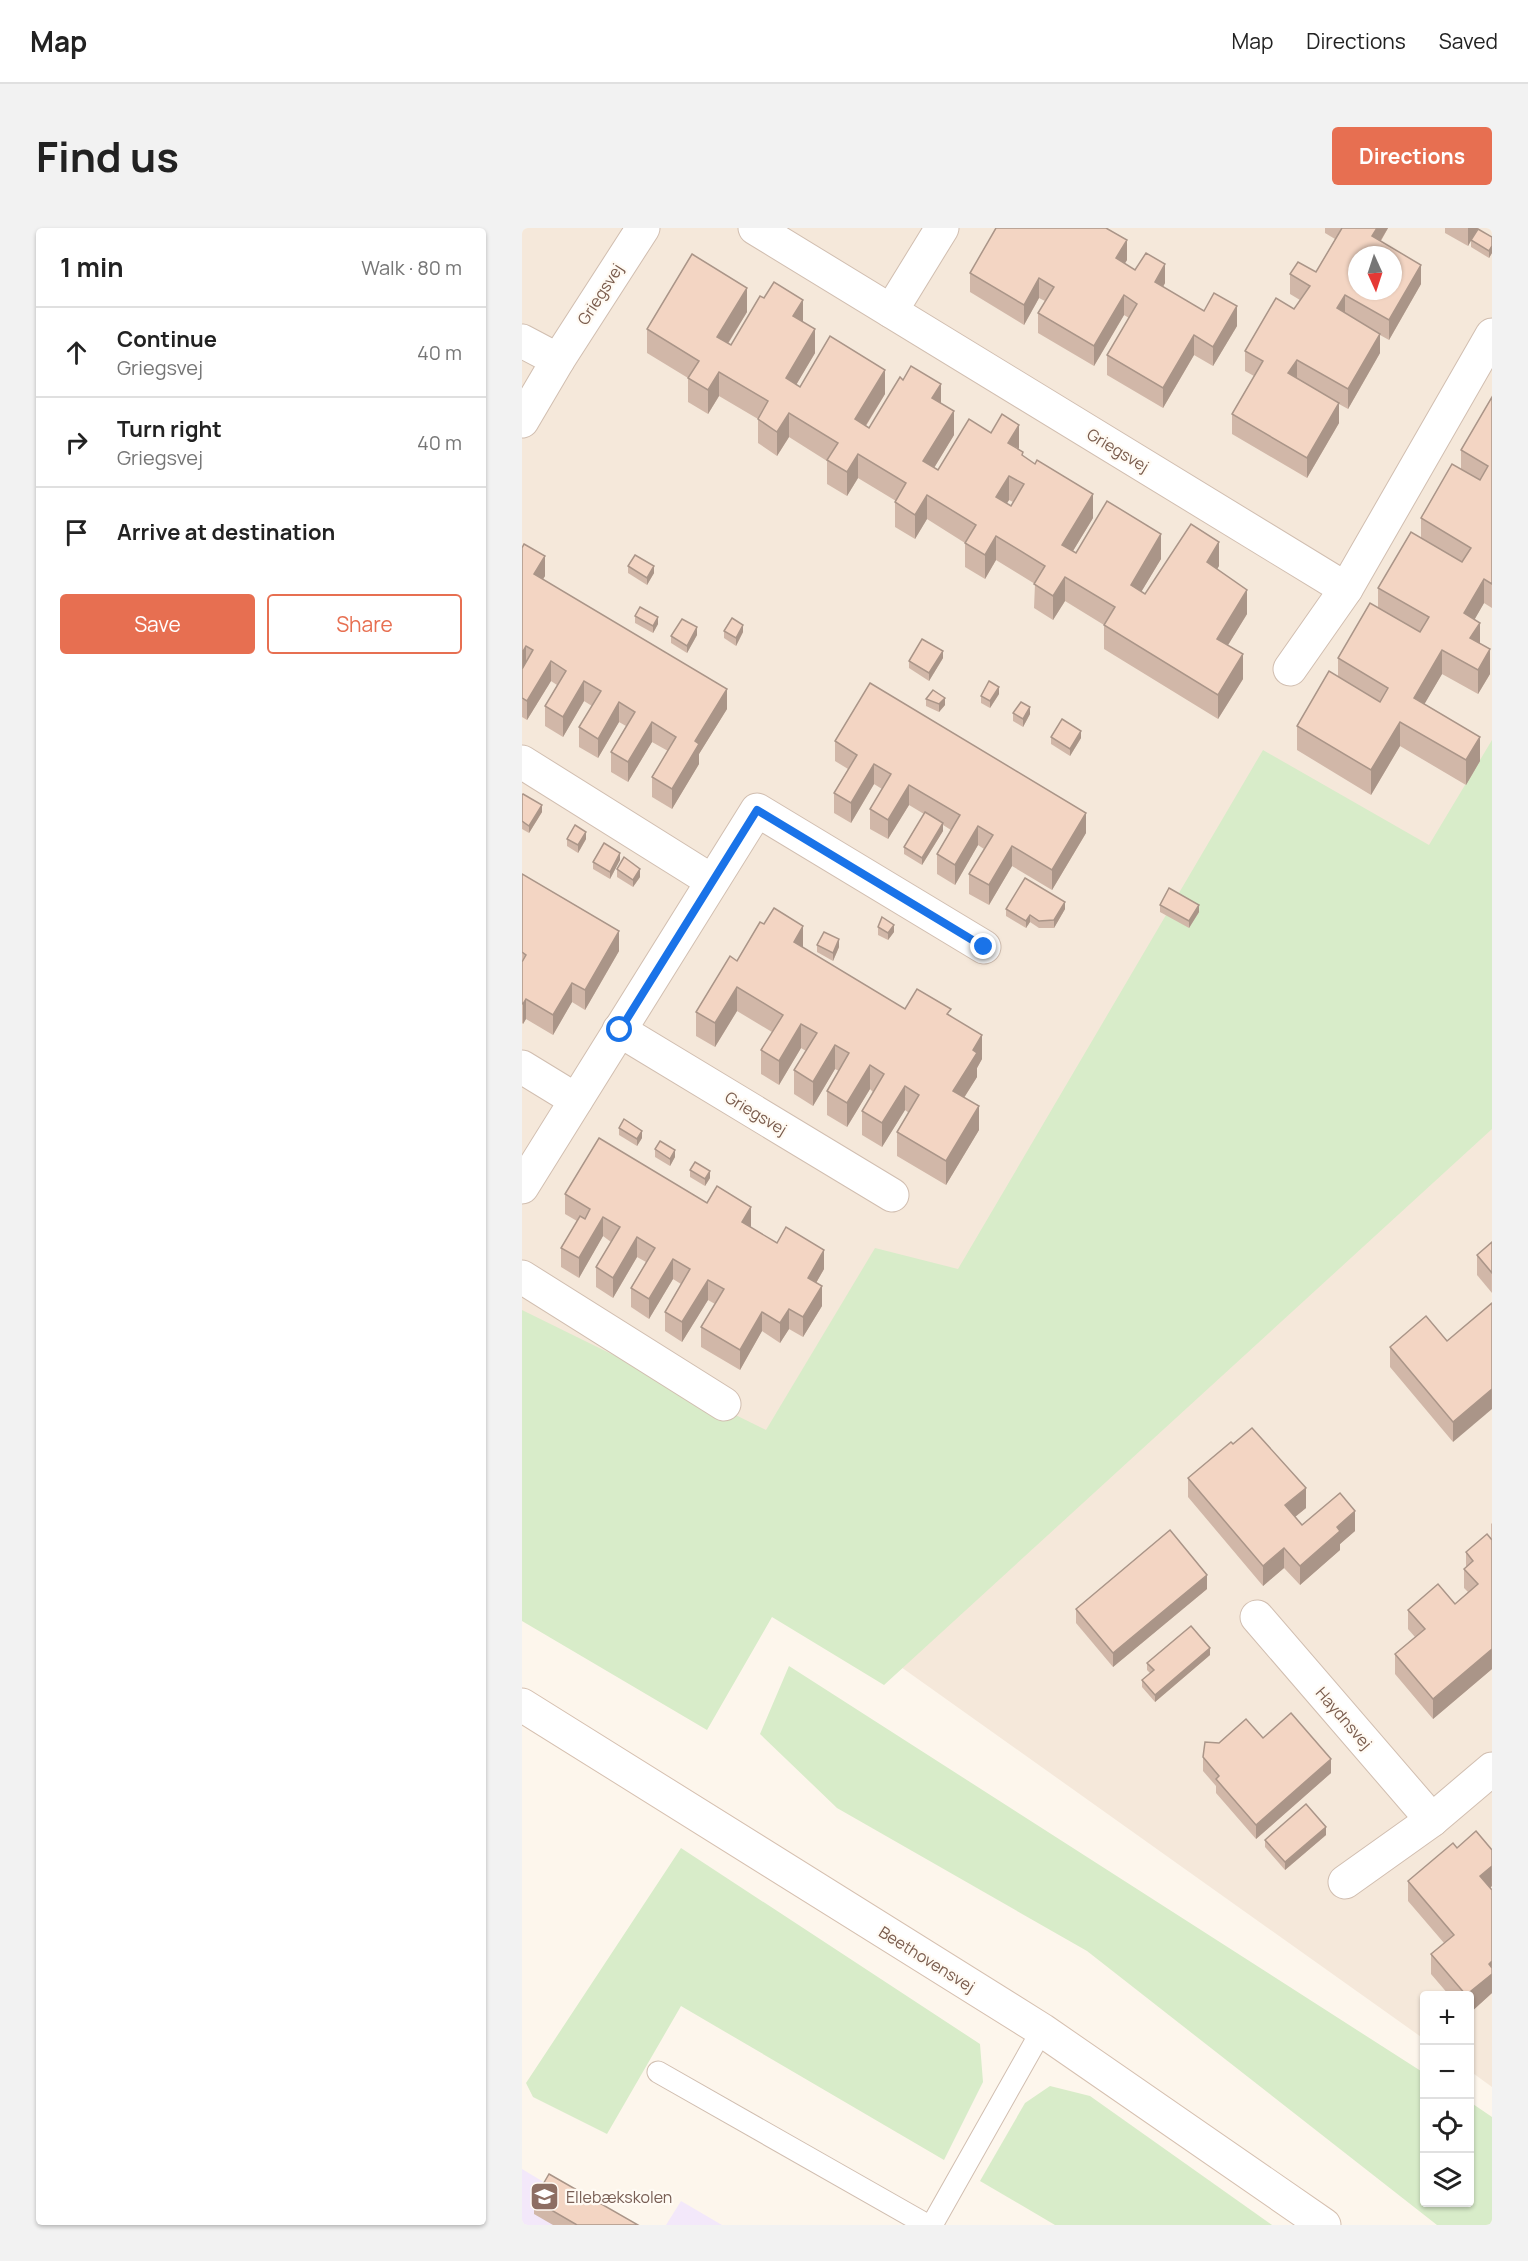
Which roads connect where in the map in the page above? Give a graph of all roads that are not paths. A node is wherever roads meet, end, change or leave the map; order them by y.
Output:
1 (643, 228) edge
2 (755, 228) edge
3 (942, 228) edge
4 (891, 311) junction
5 (1492, 335) edge
6 (522, 341) edge
7 (558, 360) junction
8 (522, 421) edge
9 (1346, 589) junction
10 (1290, 669) dead end
11 (522, 762) edge
12 (712, 881) junction
13 (984, 947) dead end
14 (620, 1030) junction
15 (522, 1067) edge
16 (576, 1100) junction
17 (522, 1187) edge
18 (892, 1195) dead end
19 (522, 1277) edge
20 (724, 1404) dead end
21 (1257, 1617) dead end
22 (522, 1705) edge
23 (1492, 1769) edge
24 (1432, 1820) junction
25 (1345, 1882) dead end
26 (1042, 2030) junction
27 (658, 2072) dead end
28 (927, 2225) edge
29 (933, 2225) edge
30 (1323, 2225) edge

1 - 7 street, Griegsvej
2 - 4 street, Griegsvej
3 - 4 street
4 - 9 street, Griegsvej
5 - 9 street
6 - 7 street
7 - 8 street, Griegsvej
9 - 10 street
11 - 12 street
12 - 13 street
12 - 14 street
14 - 16 street
14 - 18 street, Griegsvej
15 - 16 street
16 - 17 street
19 - 20 street
21 - 24 street, Haydnsvej
22 - 26 street, Beethovensvej
23 - 24 street
24 - 25 street
26 - 29 lane
26 - 30 street, Beethovensvej
27 - 28 lane

